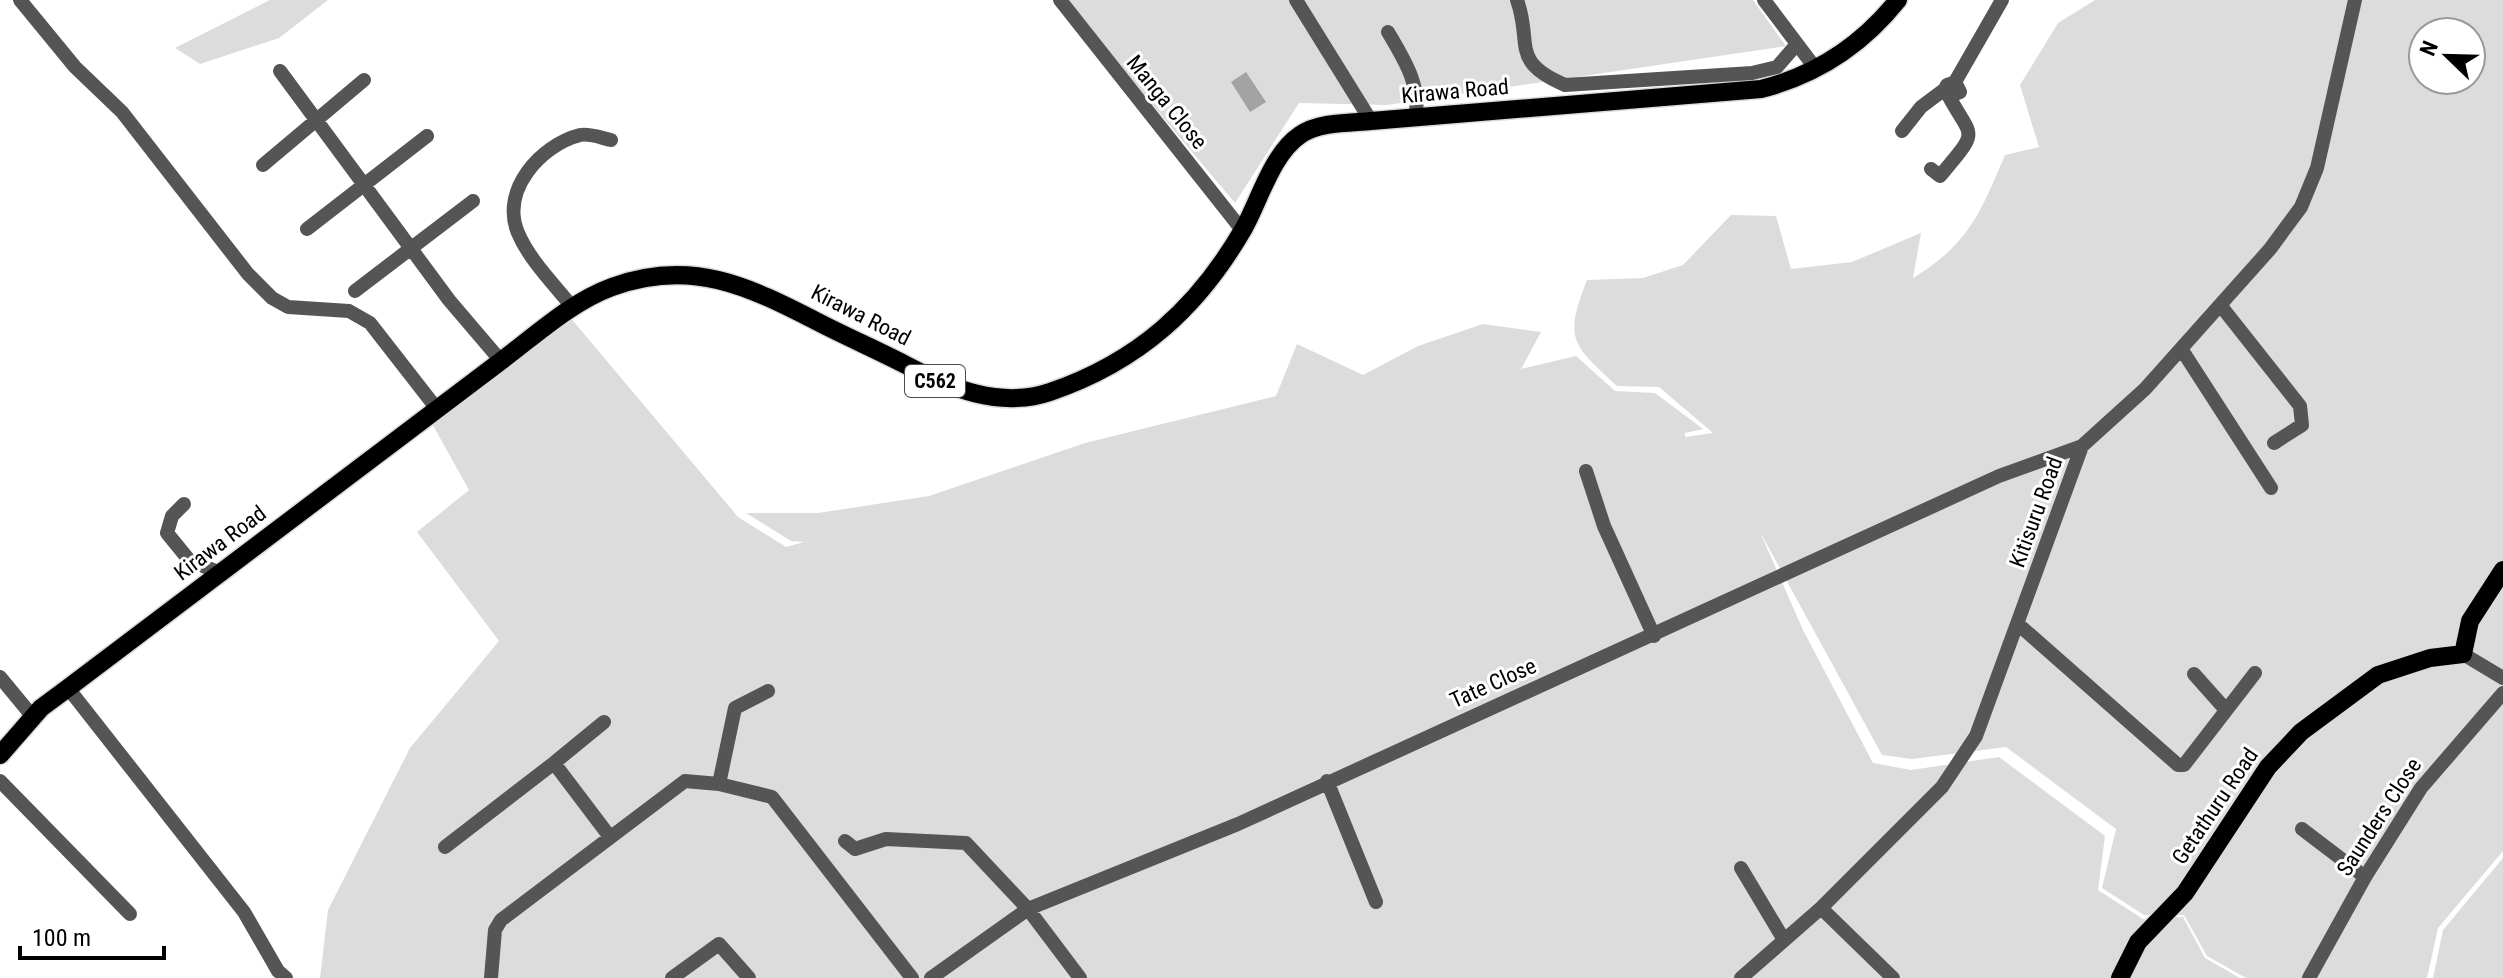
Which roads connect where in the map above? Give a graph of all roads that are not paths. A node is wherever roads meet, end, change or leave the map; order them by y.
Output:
1 (20, 0) edge
2 (1060, 0) edge
3 (1296, 0) edge
4 (1517, 0) edge
5 (1764, 0) edge
6 (1898, 0) edge
7 (2002, 0) edge
8 (2355, 0) edge
9 (1388, 32) dead end
10 (1797, 44) junction
11 (1816, 69) junction
12 (280, 71) dead end
13 (364, 80) dead end
14 (1950, 89) junction
15 (1415, 119) junction
16 (316, 120) junction
17 (1371, 121) junction
18 (1902, 131) dead end
19 (427, 136) dead end
20 (611, 140) dead end
21 (263, 165) dead end
22 (1931, 169) dead end
23 (365, 184) junction
24 (473, 201) dead end
25 (307, 229) dead end
26 (1242, 230) junction
27 (411, 246) junction
28 (355, 291) dead end
29 (2221, 306) junction
30 (573, 308) junction
31 (2182, 350) junction
32 (501, 361) junction
33 (437, 409) junction
34 (2274, 443) dead end
35 (2082, 446) junction
36 (1586, 471) dead end
37 (2271, 488) dead end
38 (184, 504) dead end
39 (2503, 570) edge
40 (220, 573) junction
41 (2019, 625) junction
42 (1654, 636) junction
43 (2463, 654) junction
44 (2255, 673) dead end
45 (2194, 674) dead end
46 (0, 677) edge
47 (2503, 678) edge
48 (68, 688) junction
49 (768, 691) dead end
50 (2503, 693) edge
51 (2226, 710) junction
52 (33, 717) junction
53 (604, 722) dead end
54 (0, 755) edge
55 (554, 763) junction
56 (0, 781) edge
57 (1327, 781) junction
58 (719, 784) junction
59 (2302, 829) dead end
60 (610, 837) junction
61 (845, 841) dead end
62 (445, 847) dead end
63 (1741, 868) dead end
64 (2365, 877) junction
65 (1376, 902) dead end
66 (1821, 908) junction
67 (1028, 909) junction
68 (130, 914) dead end
69 (1784, 940) junction
70 (286, 978) edge
71 (491, 978) edge
72 (672, 978) edge
73 (749, 978) edge
74 (912, 978) edge
75 (931, 978) edge
76 (1080, 978) edge
77 (1741, 978) edge
78 (1893, 978) edge
79 (2120, 978) edge
80 (2309, 978) edge

1 - 33 street
2 - 26 street, Manga Close
3 - 17 street
4 - 10 street
5 - 10 street
6 - 11 main road, Kirawa Road / C562
7 - 14 street
8 - 29 street, Kitisuru Road
9 - 15 street
10 - 11 street
11 - 15 main road, Kirawa Road / C562
12 - 16 street
13 - 16 street
14 - 18 street
14 - 22 street
15 - 17 main road, Kirawa Road / C562
16 - 21 street
16 - 23 street
17 - 26 main road, Kirawa Road / C562
19 - 23 street
20 - 30 street
23 - 25 street
23 - 27 street
24 - 27 street
26 - 30 main road, Kirawa Road / C562
27 - 28 street
27 - 32 street
29 - 31 street, Kitisuru Road
29 - 34 street
30 - 32 main road, Kirawa Road / C562
31 - 35 street, Kitisuru Road
31 - 37 street
32 - 33 main road, Kirawa Road / C562
33 - 40 main road, Kirawa Road / C562
35 - 41 street, Kitisuru Road
35 - 42 street, Tate Close
36 - 42 street
38 - 40 street
39 - 43 main road
40 - 48 main road, Kirawa Road / C562
41 - 51 street
41 - 66 street, Kitisuru Road
42 - 57 street, Tate Close
43 - 47 street
43 - 79 main road, Getathuru Road
44 - 51 street
45 - 51 street
46 - 52 street
48 - 52 main road, Kirawa Road / C562
48 - 70 street
49 - 58 street
50 - 64 street, Saunders Close
52 - 54 main road, Kirawa Road / C562
53 - 55 street
55 - 60 street
55 - 62 street
56 - 68 street
57 - 65 street
57 - 67 street, Tate Close
58 - 60 street
58 - 74 street
59 - 64 street
60 - 71 street
61 - 67 street
63 - 69 street
64 - 80 street, Saunders Close
66 - 69 street, Kitisuru Road
66 - 78 street
67 - 75 street, Tate Close
67 - 76 street
69 - 77 street, Kitisuru Road
72 - 73 street

